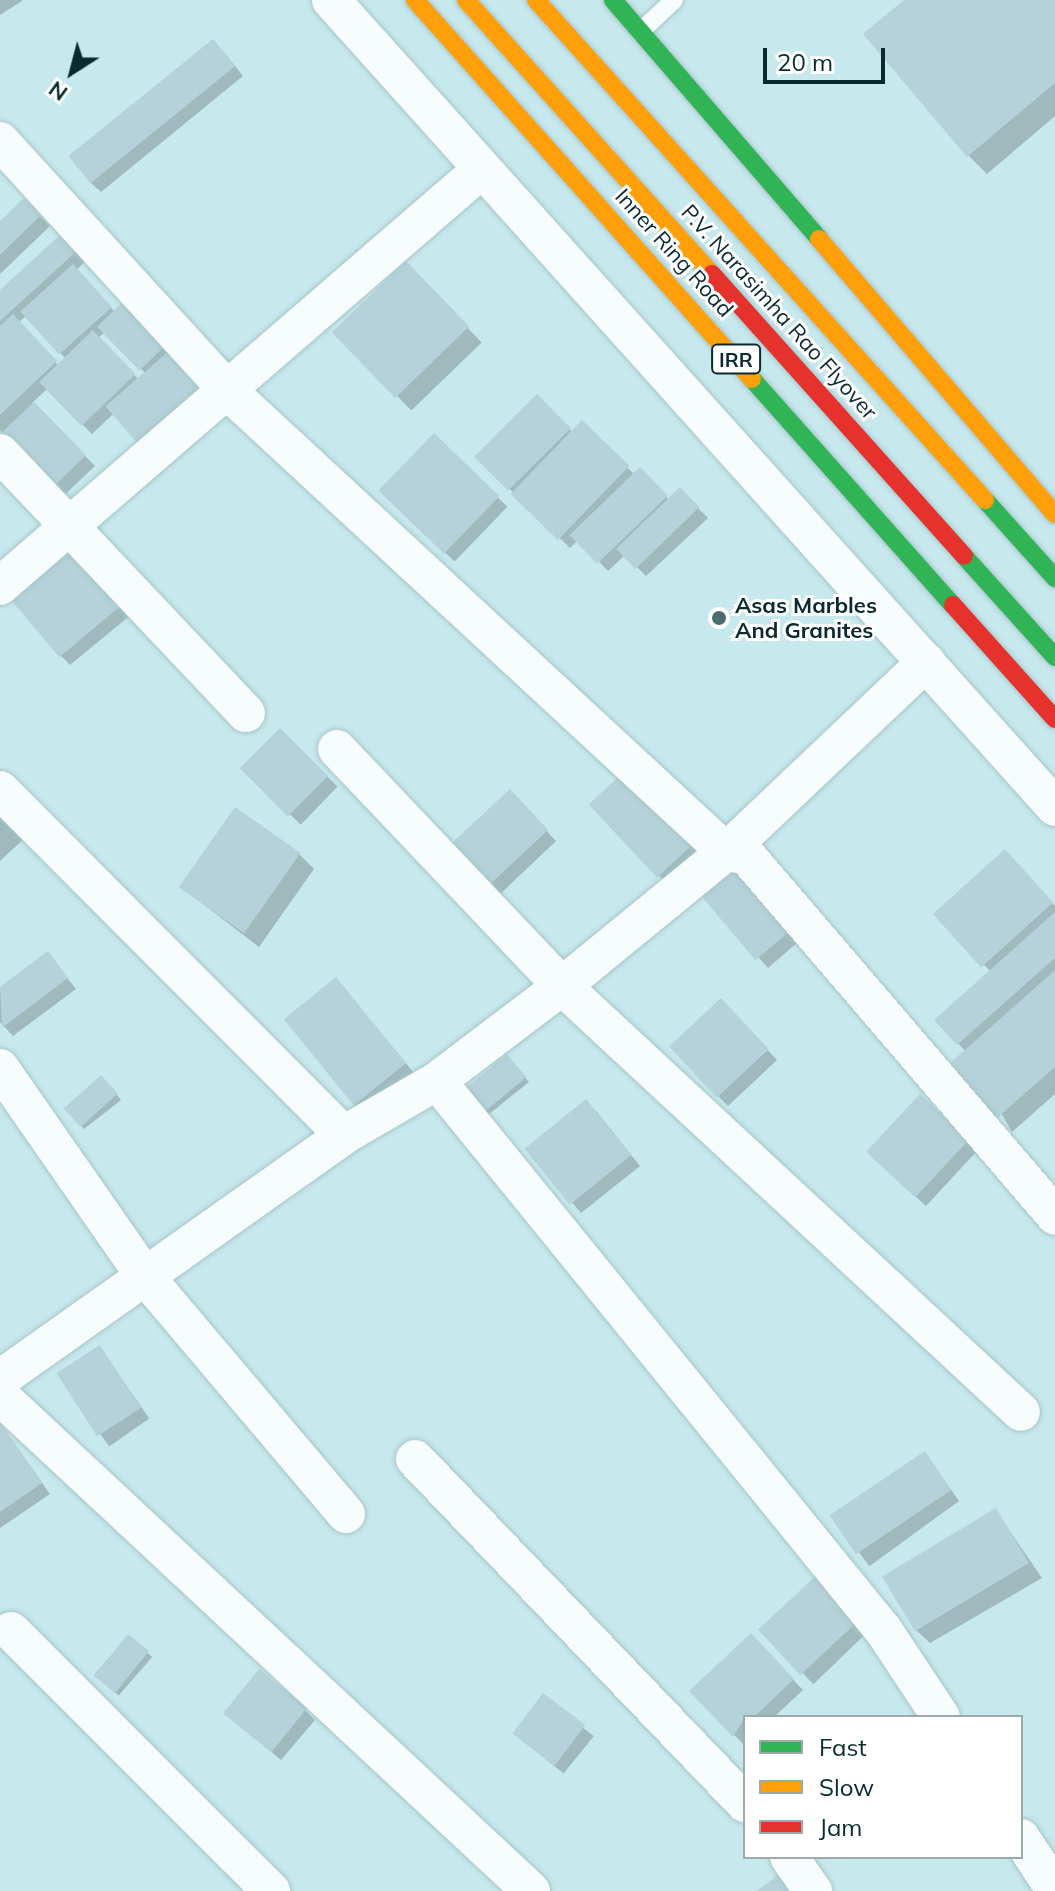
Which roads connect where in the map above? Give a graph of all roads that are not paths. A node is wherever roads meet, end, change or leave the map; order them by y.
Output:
1 (331, 0) edge
2 (415, 0) edge
3 (466, 0) edge
4 (536, 0) edge
5 (613, 0) edge
6 (674, 0) edge
7 (641, 31) junction
8 (0, 141) edge
9 (482, 169) junction
10 (228, 391) junction
11 (0, 453) edge
12 (1055, 514) edge
13 (70, 524) junction
14 (1055, 578) edge
15 (0, 586) edge
16 (1055, 657) edge
17 (926, 662) junction
18 (246, 713) dead end
19 (1055, 719) edge
20 (337, 749) dead end
21 (0, 790) edge
22 (1055, 807) edge
23 (726, 852) junction
24 (562, 986) junction
25 (0, 1068) edge
26 (437, 1081) junction
27 (344, 1135) junction
28 (1055, 1216) edge
29 (144, 1275) junction
30 (0, 1379) edge
31 (0, 1396) edge
32 (1021, 1412) dead end
33 (415, 1459) dead end
34 (346, 1514) dead end
35 (11, 1631) dead end
36 (940, 1715) edge
37 (743, 1801) edge
38 (1023, 1841) edge
39 (790, 1859) edge
40 (1055, 1890) edge
41 (271, 1891) edge
42 (531, 1891) edge
43 (813, 1891) edge

1 - 9 street
2 - 19 main road, Inner Ring Road / IRR
3 - 16 main road, P.V. Narasimha Rao Flyover
4 - 14 main road, P.V. Narasimha Rao Flyover
5 - 7 main road
6 - 7 lane
7 - 12 main road
8 - 10 street
9 - 10 street
9 - 17 street
10 - 13 street
10 - 23 street
11 - 13 street
13 - 15 street
13 - 18 street
17 - 22 street
17 - 23 street
20 - 24 street
21 - 27 street
23 - 24 street
23 - 28 street
24 - 26 street
24 - 32 street
25 - 29 street
26 - 27 street
26 - 36 street
27 - 29 street
29 - 30 street
29 - 34 street
31 - 42 street
33 - 37 street
35 - 41 street
38 - 40 street
39 - 43 street

